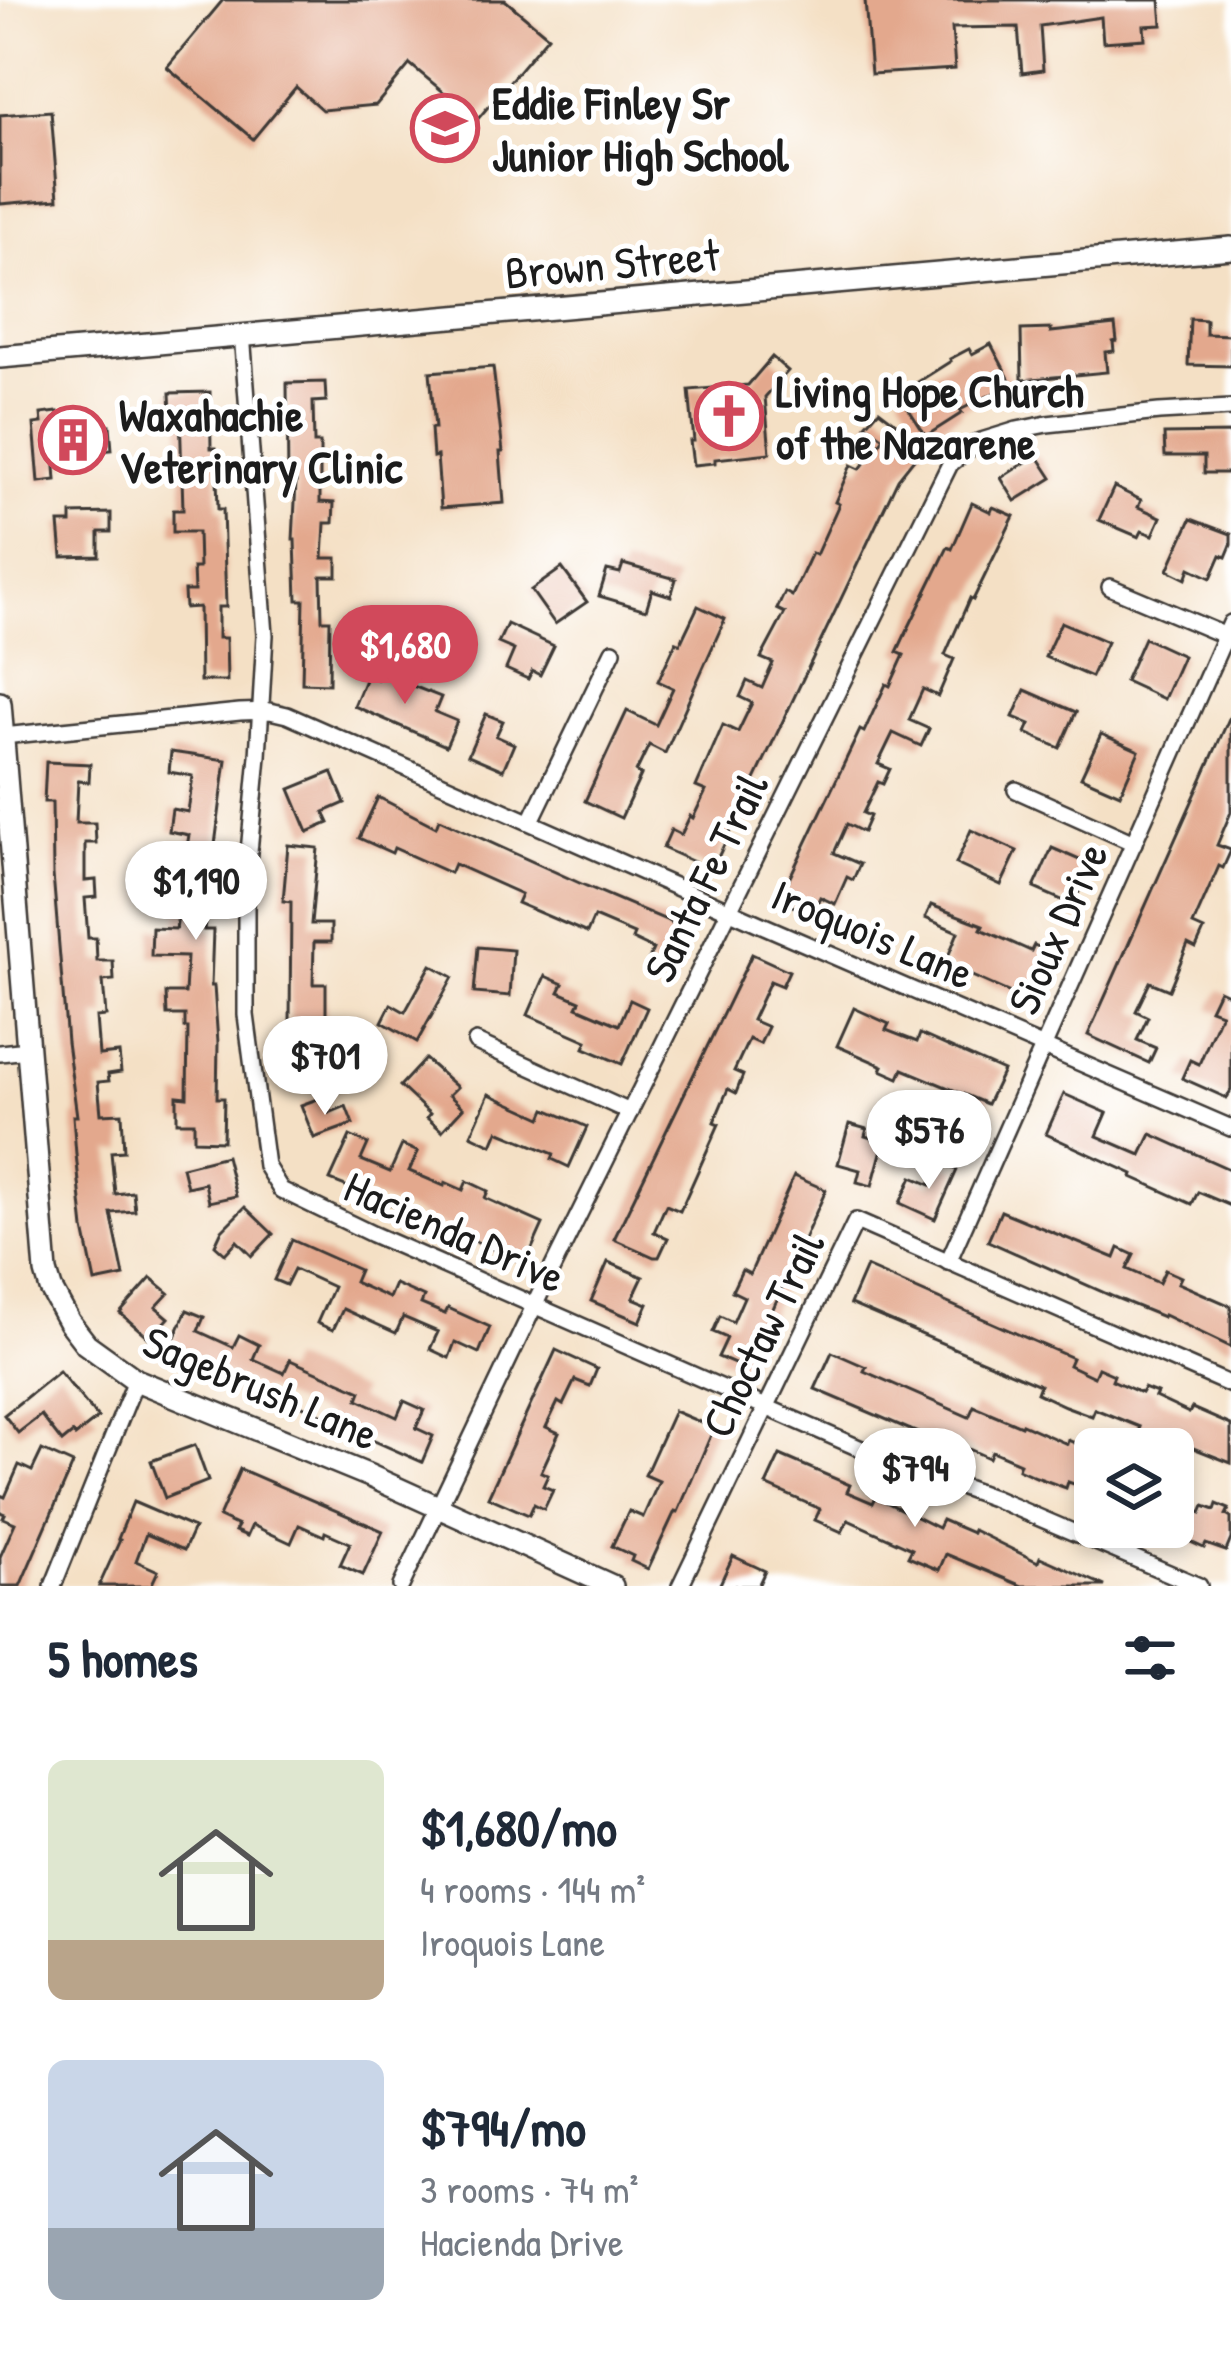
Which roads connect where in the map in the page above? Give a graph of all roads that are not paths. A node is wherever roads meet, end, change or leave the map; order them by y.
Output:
1 (1231, 248) edge
2 (242, 333) junction
3 (0, 357) edge
4 (1231, 408) edge
5 (1110, 587) dead end
6 (1228, 629) edge
7 (613, 651) dead end
8 (0, 703) edge
9 (260, 712) junction
10 (3, 736) edge
11 (1016, 790) dead end
12 (531, 821) junction
13 (5, 833) edge
14 (1134, 843) junction
15 (730, 910) junction
16 (476, 1042) dead end
17 (1044, 1045) junction
18 (28, 1050) junction
19 (0, 1053) edge
20 (630, 1112) junction
21 (1231, 1128) edge
22 (948, 1262) junction
23 (535, 1306) junction
24 (136, 1380) junction
25 (1231, 1384) edge
26 (766, 1407) junction
27 (438, 1508) junction
28 (53, 1586) edge
29 (401, 1586) edge
30 (612, 1586) edge
31 (680, 1586) edge
32 (1199, 1586) edge

1 - 2 street, Brown Street
2 - 3 street, Brown Street
2 - 9 street, Hacienda Drive
4 - 15 street, Santa Fe Trail
5 - 6 street
6 - 14 street, Sioux Drive
7 - 12 street
8 - 10 street, Sagebrush Lane
9 - 10 street, Iroquois Lane
9 - 12 street, Iroquois Lane
9 - 23 street, Hacienda Drive
10 - 13 street, Sagebrush Lane
11 - 14 street
12 - 15 street, Iroquois Lane
13 - 18 street, Sagebrush Lane
14 - 17 street, Sioux Drive
15 - 17 street, Iroquois Lane
15 - 20 street, Santa Fe Trail
16 - 20 street
17 - 21 street, Iroquois Lane
17 - 22 street, Sioux Drive
18 - 19 street
18 - 24 street, Sagebrush Lane
20 - 23 street, Santa Fe Trail
22 - 25 street, Choctaw Trail
22 - 26 street, Choctaw Trail
23 - 26 street, Hacienda Drive
23 - 27 street, Santa Fe Trail
24 - 27 street, Sagebrush Lane
24 - 28 street
26 - 31 street, Choctaw Trail
26 - 32 street, Hacienda Drive
27 - 29 street, Santa Fe Trail
27 - 30 street, Sagebrush Lane

